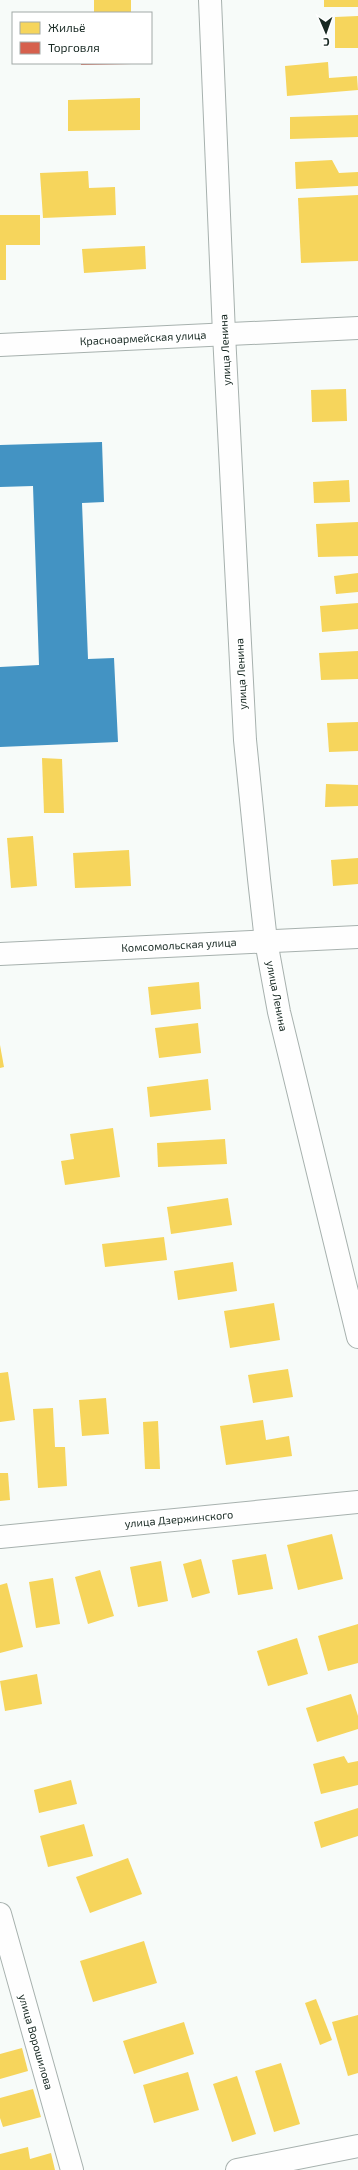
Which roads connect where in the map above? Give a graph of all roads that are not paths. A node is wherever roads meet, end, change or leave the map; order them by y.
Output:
1 (210, 0) edge
2 (358, 328) edge
3 (224, 334) junction
4 (0, 345) edge
5 (358, 937) edge
6 (266, 941) junction
7 (0, 954) edge
8 (358, 1337) edge
9 (358, 1502) edge
10 (0, 1536) edge
11 (0, 1914) edge
12 (358, 2146) edge
13 (72, 2170) edge
14 (237, 2170) edge

1 - 3 street, улица Ленина
2 - 3 street, Красноармейская улица
3 - 4 street, Красноармейская улица
3 - 6 street, улица Ленина
5 - 6 street, Комсомольская улица
6 - 7 street, Комсомольская улица
6 - 8 street, улица Ленина
9 - 10 street, улица Дзержинского
11 - 13 street, улица Ворошилова
12 - 14 street

